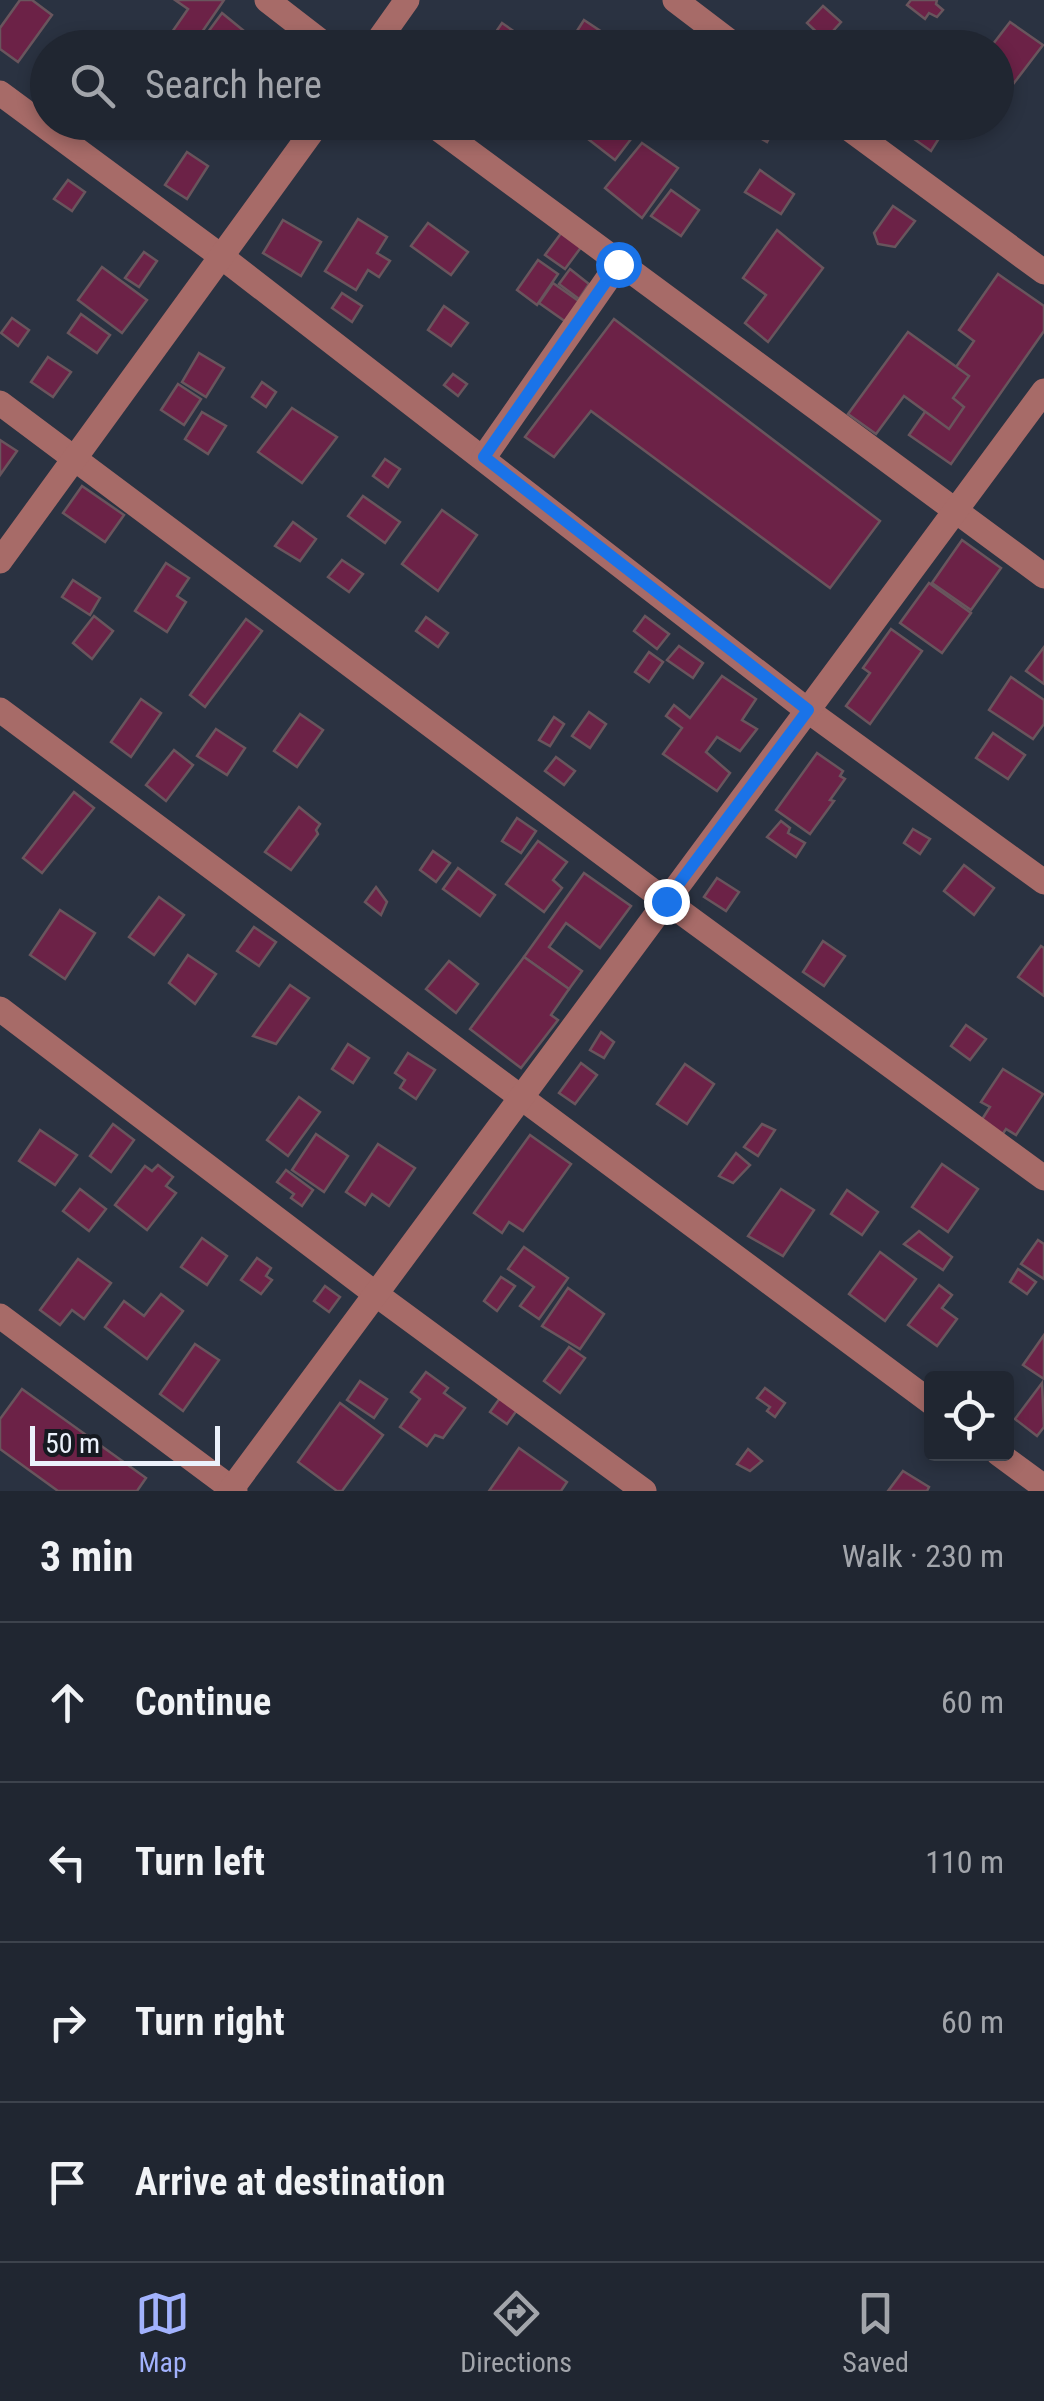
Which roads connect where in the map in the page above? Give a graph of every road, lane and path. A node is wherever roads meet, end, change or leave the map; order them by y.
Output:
1 (266, 0) edge
2 (407, 0) edge
3 (674, 0) edge
4 (305, 30) edge
5 (385, 30) edge
6 (714, 30) edge
7 (0, 94) edge
8 (30, 116) edge
9 (63, 140) edge
10 (305, 140) edge
11 (452, 140) edge
12 (864, 140) edge
13 (222, 256) junction
14 (618, 264) junction
15 (1044, 272) edge
16 (1044, 391) edge
17 (0, 403) edge
18 (484, 457) junction
19 (74, 458) junction
20 (956, 510) junction
21 (0, 560) edge
22 (1044, 576) edge
23 (0, 710) edge
24 (808, 710) junction
25 (1044, 882) edge
26 (666, 901) junction
27 (0, 1009) edge
28 (522, 1098) junction
29 (1044, 1178) edge
30 (377, 1296) junction
31 (0, 1316) edge
32 (924, 1397) edge
33 (1009, 1461) edge
34 (1044, 1487) edge
35 (232, 1490) edge
36 (644, 1491) edge

1 - 4 street
2 - 5 street
3 - 6 street
7 - 8 street
9 - 13 street
10 - 13 street
11 - 14 street
12 - 15 street
13 - 18 street
13 - 19 street
14 - 18 street
14 - 20 street
16 - 20 street
17 - 19 street
18 - 24 street
19 - 21 street
19 - 26 street
20 - 22 street
20 - 24 street
23 - 28 street
24 - 25 street
24 - 26 street
26 - 28 street
26 - 29 street
27 - 30 street
28 - 30 street
28 - 32 street
30 - 35 street
30 - 36 street
31 - 35 street
33 - 34 street

